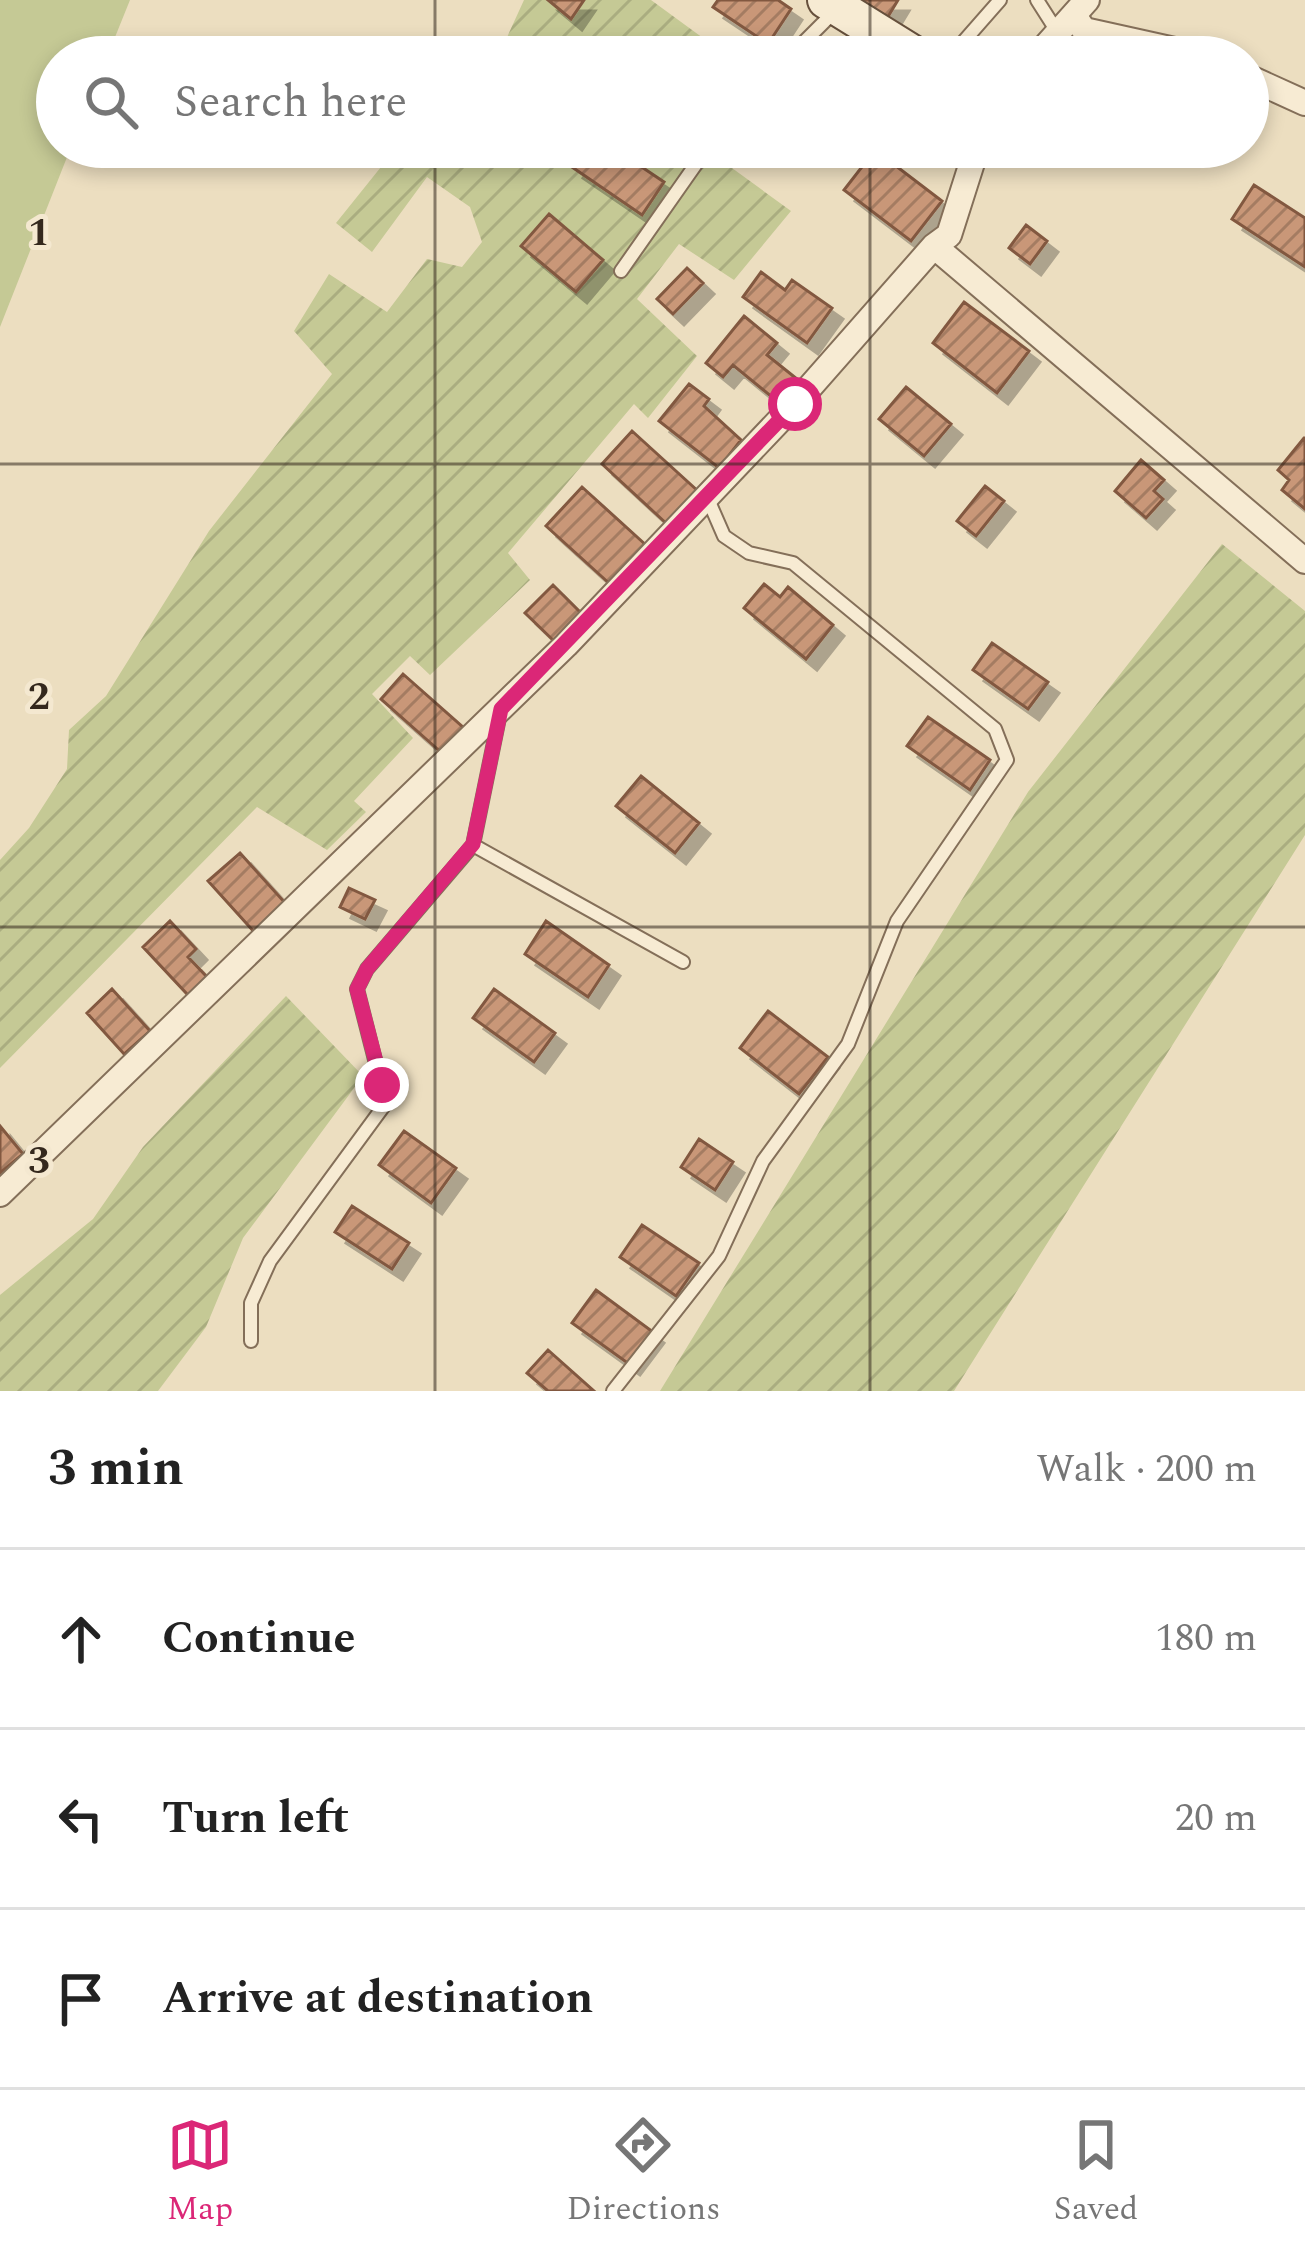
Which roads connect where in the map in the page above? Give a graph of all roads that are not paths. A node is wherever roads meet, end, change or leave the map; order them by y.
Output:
1 (1000, 0) edge
2 (1037, 0) edge
3 (832, 4) edge
4 (1074, 17) edge
5 (806, 36) edge
6 (884, 36) edge
7 (968, 36) edge
8 (1111, 36) edge
9 (1269, 87) edge
10 (1305, 103) edge
11 (693, 168) edge
12 (970, 168) edge
13 (934, 247) junction
14 (621, 271) dead end
15 (707, 497) junction
16 (1305, 560) edge
17 (501, 709) junction
18 (473, 844) junction
19 (683, 962) dead end
20 (0, 1194) edge
21 (251, 1342) dead end
22 (614, 1391) edge

1 - 7 lane
2 - 4 lane
3 - 5 lane
3 - 6 street
4 - 8 street
9 - 10 street
11 - 14 lane
12 - 13 street
13 - 15 street
13 - 16 street
15 - 17 street
15 - 22 lane
17 - 18 lane
17 - 20 street
18 - 19 lane
18 - 21 lane

